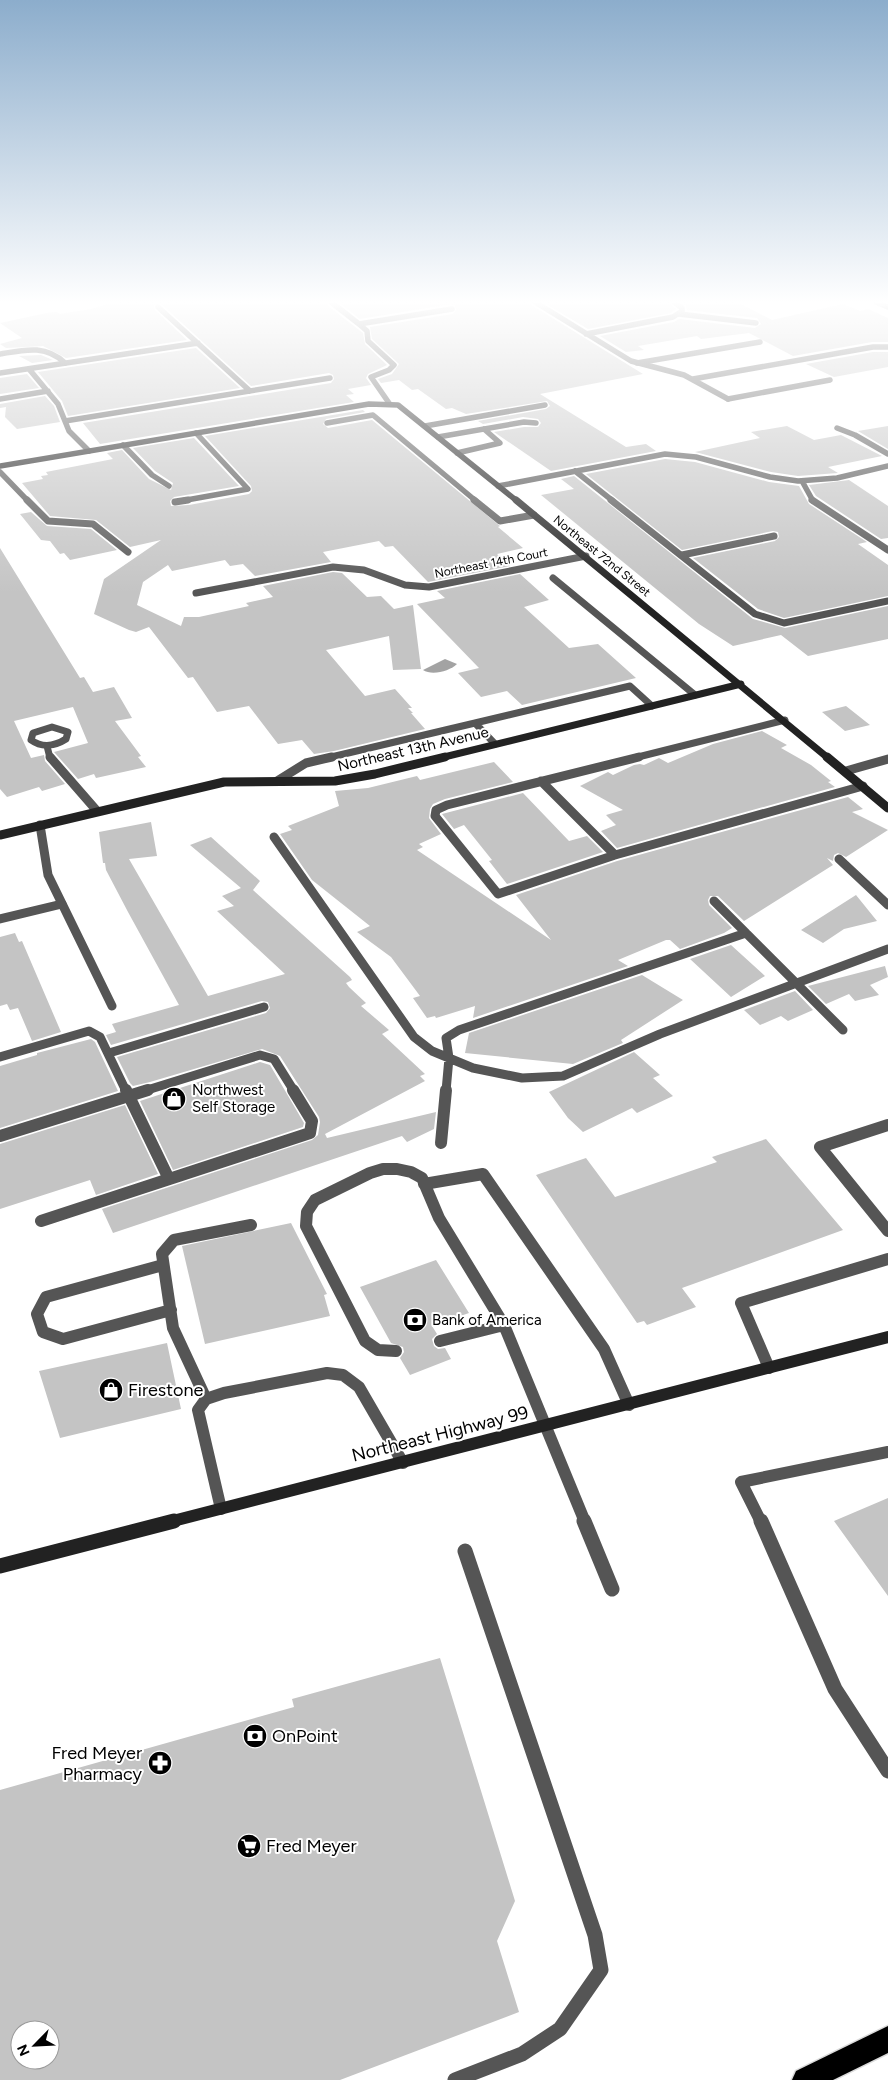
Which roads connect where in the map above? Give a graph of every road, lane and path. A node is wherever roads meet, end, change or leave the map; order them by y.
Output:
1 (54, 399) edge
2 (200, 399) edge
3 (386, 399) edge
4 (389, 403) junction
5 (545, 405) dead end
6 (348, 408) junction
7 (360, 417) junction
8 (65, 421) junction
9 (327, 423) dead end
10 (536, 423) dead end
11 (425, 426) junction
12 (837, 428) dead end
13 (484, 429) junction
14 (196, 433) junction
15 (438, 437) junction
16 (123, 445) junction
17 (89, 451) junction
18 (457, 452) junction
19 (888, 454) edge
20 (0, 466) edge
21 (888, 466) edge
22 (574, 471) junction
23 (0, 472) edge
24 (802, 481) junction
25 (169, 486) dead end
26 (498, 486) junction
27 (175, 502) dead end
28 (534, 515) junction
29 (774, 536) dead end
30 (888, 550) edge
31 (128, 552) dead end
32 (682, 555) junction
33 (586, 556) junction
34 (553, 578) dead end
35 (196, 593) dead end
36 (888, 601) edge
37 (741, 684) junction
38 (695, 695) junction
39 (652, 706) junction
40 (785, 720) junction
41 (476, 723) junction
42 (495, 744) junction
43 (47, 746) dead end
44 (888, 760) edge
45 (846, 771) junction
46 (277, 781) junction
47 (541, 781) junction
48 (863, 786) junction
49 (888, 808) edge
50 (97, 811) junction
51 (40, 825) junction
52 (0, 835) edge
53 (274, 837) dead end
54 (616, 855) junction
55 (839, 859) dead end
56 (714, 901) dead end
57 (62, 904) junction
58 (888, 905) edge
59 (0, 919) edge
60 (746, 933) junction
61 (888, 949) edge
62 (796, 983) junction
63 (112, 1006) dead end
64 (264, 1007) dead end
65 (842, 1030) dead end
66 (109, 1053) junction
67 (0, 1057) edge
68 (449, 1058) junction
69 (129, 1096) junction
70 (888, 1125) edge
71 (0, 1136) edge
72 (441, 1142) dead end
73 (169, 1179) junction
74 (424, 1184) junction
75 (41, 1221) dead end
76 (251, 1225) dead end
77 (888, 1231) edge
78 (888, 1259) edge
79 (163, 1265) junction
80 (171, 1310) junction
81 (504, 1325) junction
82 (888, 1337) edge
83 (440, 1340) dead end
84 (396, 1352) dead end
85 (768, 1368) junction
86 (206, 1399) junction
87 (629, 1405) junction
88 (544, 1427) junction
89 (888, 1452) edge
90 (403, 1463) junction
91 (221, 1509) junction
92 (464, 1551) dead end
93 (0, 1566) edge
94 (612, 1589) dead end
95 (888, 1771) edge
96 (888, 2039) edge
97 (455, 2080) edge
98 (805, 2080) edge

1 - 8 street
2 - 8 street
3 - 4 street, Northeast 72nd Street
4 - 6 street
4 - 11 street, Northeast 72nd Street
5 - 11 street
6 - 7 street
6 - 14 street
7 - 9 street
7 - 28 street
8 - 17 street
10 - 13 street
11 - 15 street, Northeast 72nd Street
12 - 19 street
13 - 15 street
13 - 18 street
14 - 16 street
14 - 27 street
15 - 18 street, Northeast 72nd Street
16 - 17 street
16 - 25 street
17 - 20 street
18 - 26 street, Northeast 72nd Street
21 - 24 street
22 - 24 street
22 - 26 street
22 - 32 street
23 - 31 street
24 - 30 street
26 - 28 street, Northeast 72nd Street
28 - 33 street, Northeast 72nd Street
29 - 32 street
32 - 36 street
33 - 35 street, Northeast 14th Court
33 - 37 street, Northeast 72nd Street
34 - 38 street
37 - 38 street, Northeast 13th Avenue
37 - 40 street, Northeast 72nd Street
38 - 39 street, Northeast 13th Avenue
39 - 41 street
39 - 42 street, Northeast 13th Avenue
40 - 45 street, Northeast 72nd Street
40 - 47 street
41 - 42 street
41 - 46 street
42 - 46 street, Northeast 13th Avenue
43 - 50 street
44 - 45 street
45 - 48 street, Northeast 72nd Street
46 - 50 street, Northeast 13th Avenue
47 - 54 street
47 - 54 street
48 - 49 street, Northeast 72nd Street
48 - 54 street
50 - 51 street, Northeast 13th Avenue
51 - 52 street, Northeast 13th Avenue
51 - 57 street
53 - 68 street
55 - 58 street
56 - 60 street
57 - 59 street
57 - 63 street
60 - 62 street
60 - 68 street
61 - 62 street
62 - 65 street
62 - 68 street
64 - 66 street
66 - 67 street
66 - 69 street
68 - 72 street
69 - 71 street
69 - 73 street
69 - 73 street
70 - 77 street
73 - 75 street
74 - 81 street
74 - 84 street
74 - 87 street
76 - 79 street
78 - 85 street
79 - 80 street
79 - 80 street
80 - 86 street
81 - 83 street
81 - 88 street
82 - 85 street, Northeast Highway 99
85 - 87 street, Northeast Highway 99
86 - 90 street
86 - 91 street
87 - 88 street, Northeast Highway 99
88 - 90 street, Northeast Highway 99
88 - 94 street
89 - 95 street
90 - 91 street, Northeast Highway 99
91 - 93 street, Northeast Highway 99
92 - 97 street
96 - 98 highway

